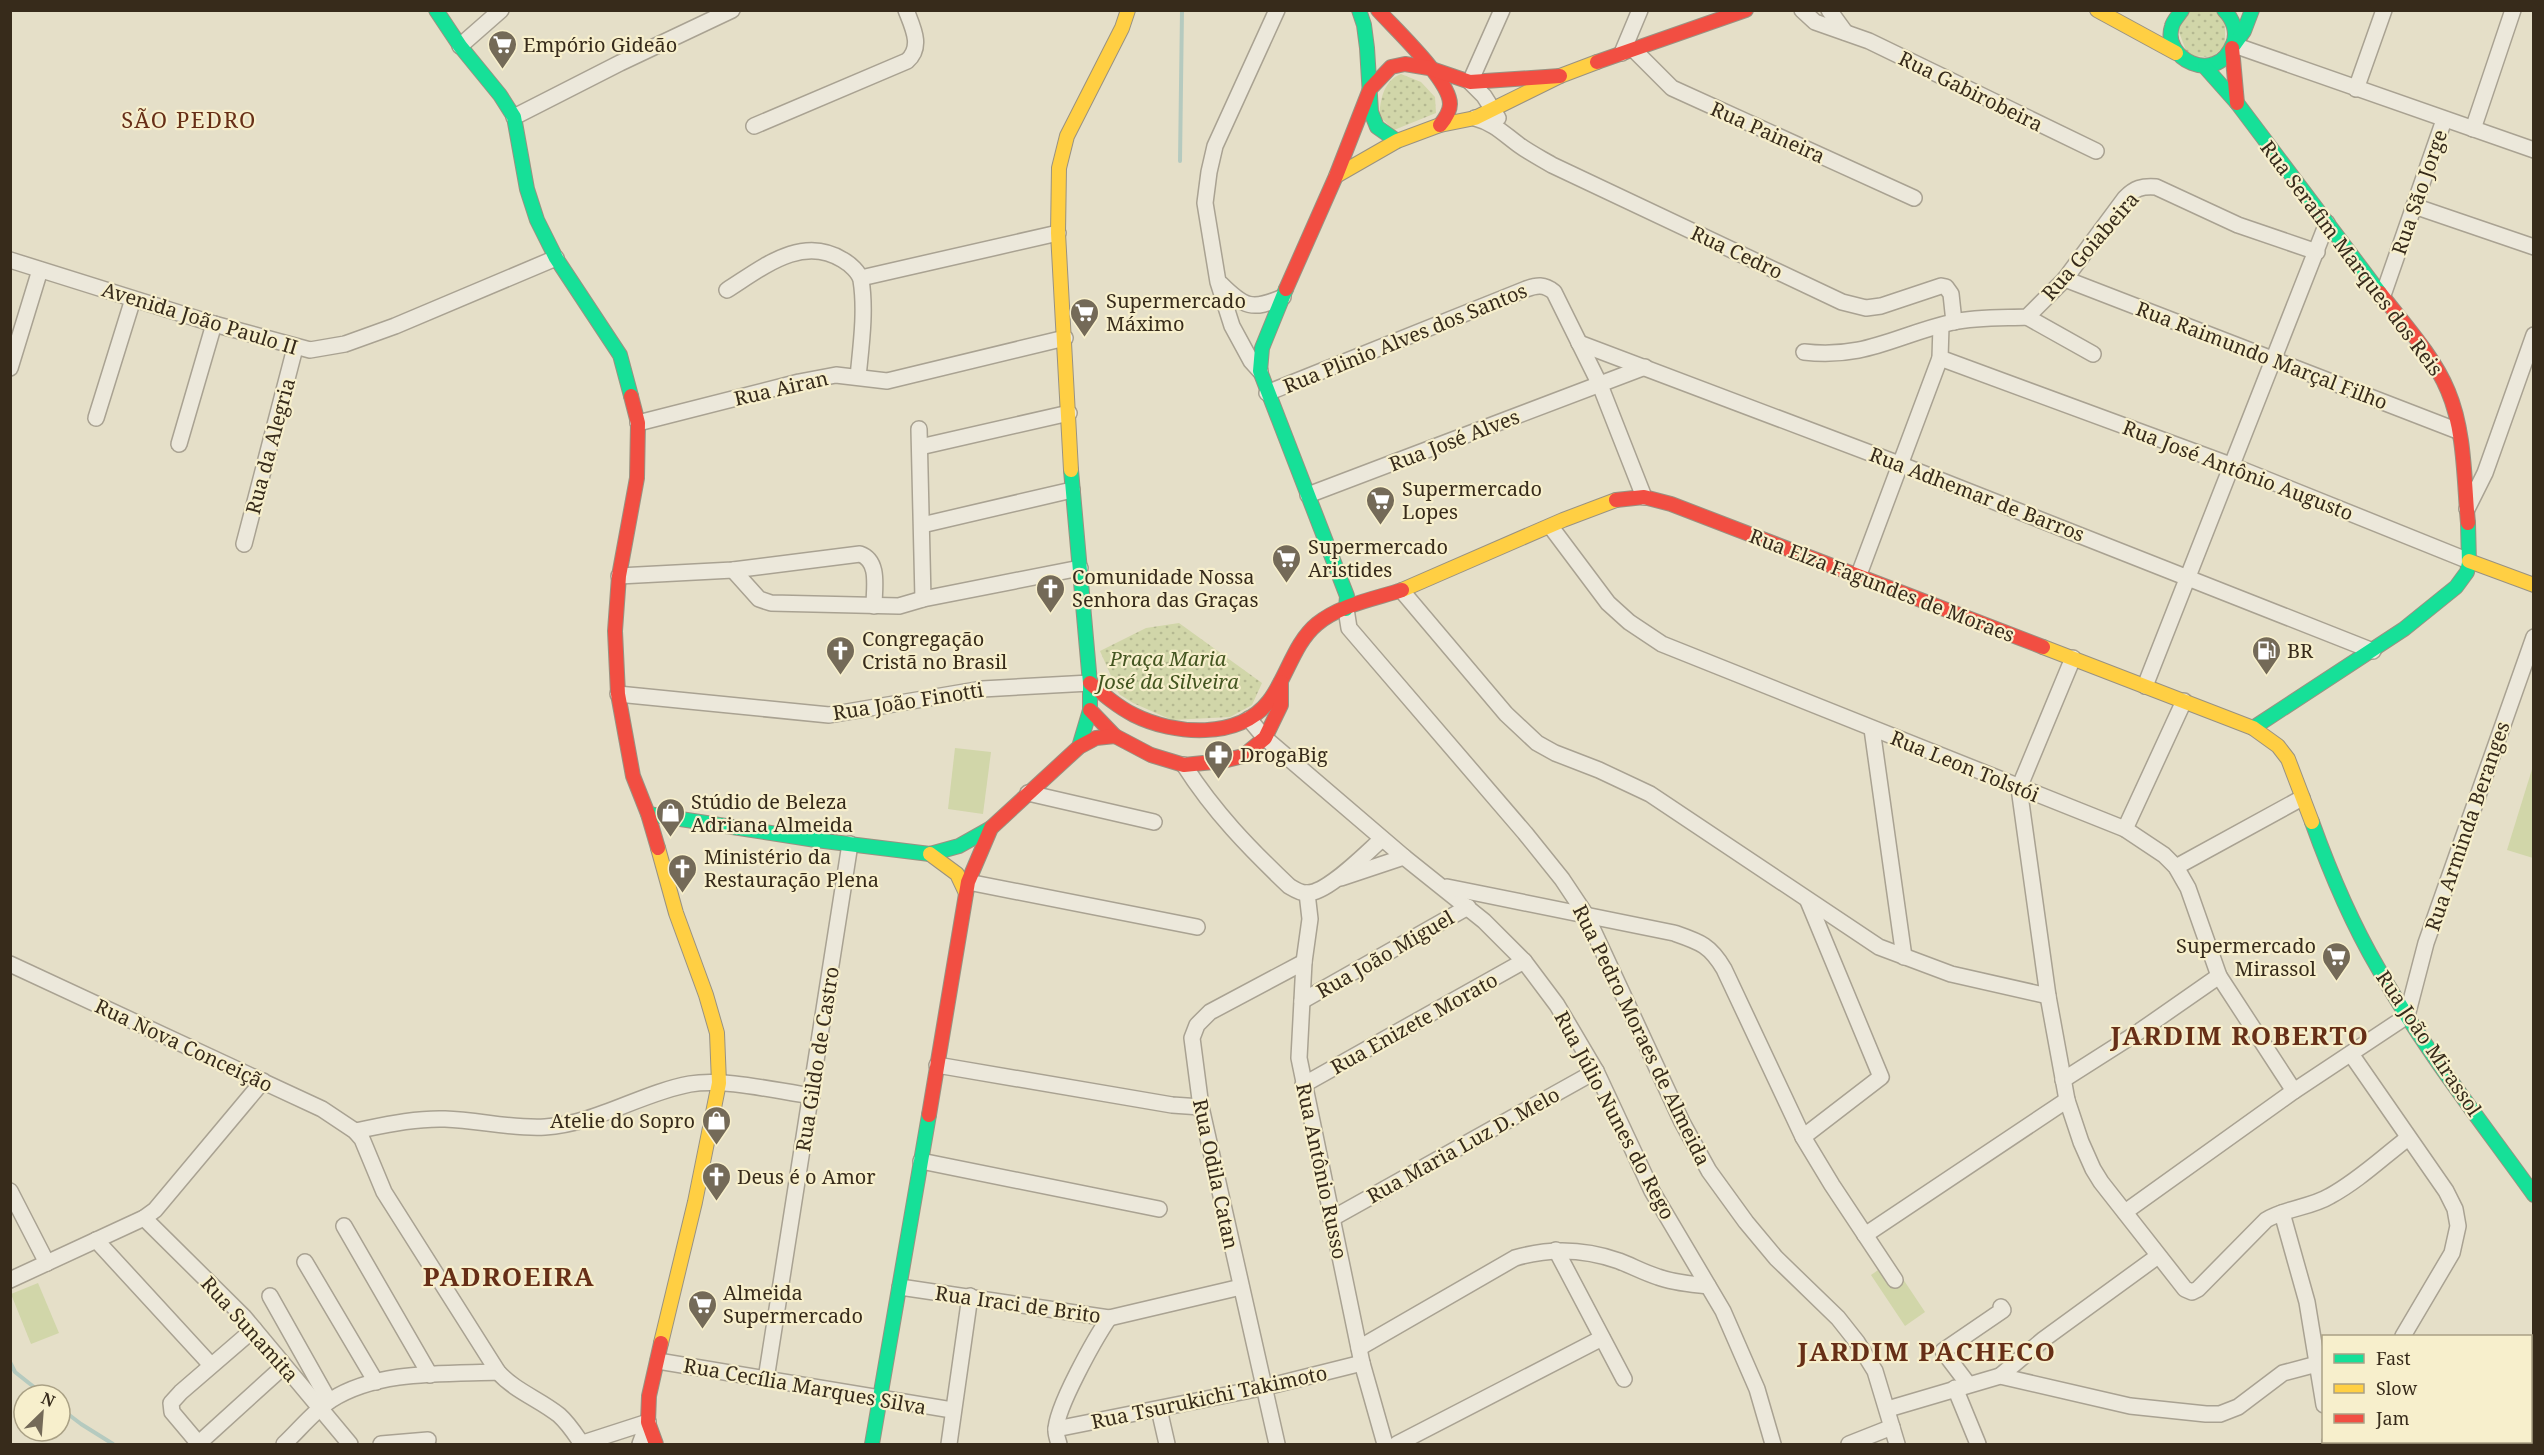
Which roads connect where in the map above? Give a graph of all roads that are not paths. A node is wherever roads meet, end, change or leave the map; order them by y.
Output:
1 (436, 10) edge
2 (501, 10) edge
3 (732, 10) edge
4 (906, 10) edge
5 (1128, 10) edge
6 (1277, 10) edge
7 (1359, 10) edge
8 (1378, 10) edge
9 (1502, 10) edge
10 (1641, 10) edge
11 (1746, 10) edge
12 (1802, 10) edge
13 (1828, 10) edge
14 (2097, 10) edge
15 (2182, 10) edge
16 (2224, 10) edge
17 (2252, 10) edge
18 (2384, 10) edge
19 (2513, 10) edge
20 (1845, 32) junction
21 (460, 46) junction
22 (2233, 47) junction
23 (1627, 51) junction
24 (2176, 53) junction
25 (2205, 67) junction
26 (1429, 68) junction
27 (1560, 76) junction
28 (1470, 82) junction
29 (1370, 89) junction
30 (2356, 89) junction
31 (2237, 103) junction
32 (1495, 110) junction
33 (514, 117) junction
34 (1475, 118) junction
35 (2444, 120) junction
36 (1440, 125) junction
37 (754, 126) dead end
38 (2474, 129) junction
39 (1504, 132) junction
40 (1398, 141) junction
41 (2534, 150) edge
42 (2096, 151) dead end
43 (1336, 176) junction
44 (1914, 198) dead end
45 (2414, 206) junction
46 (2327, 223) junction
47 (1058, 233) junction
48 (2534, 247) edge
49 (2317, 252) junction
50 (556, 258) junction
51 (10, 260) edge
52 (40, 270) junction
53 (861, 278) junction
54 (2066, 279) junction
55 (1218, 282) junction
56 (727, 290) dead end
57 (1283, 297) junction
58 (2382, 298) junction
59 (133, 299) junction
60 (2027, 316) junction
61 (214, 324) junction
62 (1948, 324) junction
63 (2534, 335) edge
64 (1065, 338) junction
65 (1579, 344) junction
66 (295, 348) junction
67 (1804, 352) dead end
68 (2093, 354) dead end
69 (1940, 358) junction
70 (2274, 359) junction
71 (1645, 367) junction
72 (10, 368) edge
73 (1260, 371) junction
74 (858, 377) junction
75 (1600, 385) junction
76 (1267, 393) junction
77 (1069, 413) junction
78 (96, 418) dead end
79 (638, 423) junction
80 (919, 429) dead end
81 (2458, 431) junction
82 (179, 444) dead end
83 (920, 447) junction
84 (1899, 464) junction
85 (2233, 466) junction
86 (1072, 490) junction
87 (1308, 495) junction
88 (1644, 497) junction
89 (2466, 509) junction
90 (922, 525) junction
91 (1551, 526) junction
92 (244, 544) dead end
93 (2469, 561) junction
94 (1080, 568) junction
95 (733, 570) junction
96 (618, 576) junction
97 (1858, 577) junction
98 (2190, 577) junction
99 (2534, 585) edge
100 (1402, 591) junction
101 (923, 599) junction
102 (874, 606) junction
103 (1346, 609) junction
104 (2534, 637) edge
105 (2373, 651) junction
106 (2073, 658) junction
107 (1281, 681) junction
108 (1090, 683) junction
109 (2145, 686) junction
110 (618, 694) junction
111 (2184, 701) junction
112 (1090, 710) junction
113 (1249, 719) junction
114 (2253, 728) junction
115 (1872, 729) junction
116 (1115, 736) junction
117 (1265, 738) junction
118 (1079, 747) junction
119 (1184, 765) junction
120 (2019, 788) junction
121 (1028, 793) junction
122 (2302, 798) junction
123 (648, 814) junction
124 (1154, 822) dead end
125 (991, 828) junction
126 (2125, 829) junction
127 (1383, 839) junction
128 (850, 844) junction
129 (930, 854) junction
130 (1404, 858) junction
131 (2176, 867) junction
132 (1333, 881) junction
133 (1442, 886) junction
134 (967, 888) junction
135 (1307, 894) junction
136 (1808, 901) junction
137 (1468, 907) junction
138 (1586, 915) junction
139 (1197, 927) dead end
140 (1904, 957) junction
141 (1524, 961) junction
142 (1304, 962) junction
143 (10, 964) edge
144 (2219, 976) junction
145 (2048, 996) junction
146 (1302, 1001) junction
147 (2407, 1016) junction
148 (2351, 1054) junction
149 (937, 1065) junction
150 (1596, 1071) junction
151 (2063, 1080) junction
152 (263, 1081) junction
153 (719, 1083) junction
154 (1303, 1085) junction
155 (2294, 1091) junction
156 (812, 1096) junction
157 (2067, 1100) junction
158 (1201, 1107) junction
159 (355, 1131) junction
160 (1803, 1137) junction
161 (2408, 1138) junction
162 (921, 1161) junction
163 (10, 1191) edge
164 (2534, 1195) edge
165 (1159, 1209) dead end
166 (2282, 1212) junction
167 (2128, 1215) junction
168 (144, 1218) junction
169 (1331, 1219) junction
170 (344, 1226) dead end
171 (1864, 1235) junction
172 (96, 1240) junction
173 (1556, 1250) junction
174 (2158, 1256) junction
175 (305, 1262) dead end
176 (47, 1263) junction
177 (10, 1280) edge
178 (1895, 1280) dead end
179 (1708, 1286) junction
180 (900, 1287) junction
181 (1241, 1287) junction
182 (270, 1296) dead end
183 (970, 1296) junction
184 (2001, 1307) dead end
185 (1109, 1318) junction
186 (254, 1329) junction
187 (2404, 1335) edge
188 (1602, 1338) junction
189 (1361, 1355) junction
190 (658, 1361) junction
191 (2317, 1364) junction
192 (211, 1365) junction
193 (284, 1366) junction
194 (498, 1372) junction
195 (430, 1375) junction
196 (2000, 1376) junction
197 (766, 1379) junction
198 (1624, 1379) dead end
199 (376, 1382) junction
200 (1961, 1386) junction
201 (1266, 1387) junction
202 (2322, 1393) edge
203 (881, 1399) junction
204 (325, 1405) junction
205 (1159, 1409) junction
206 (1888, 1409) junction
207 (952, 1410) junction
208 (648, 1422) junction
209 (1892, 1427) junction
210 (1056, 1429) junction
211 (615, 1431) junction
212 (428, 1440) dead end
213 (198, 1444) edge
214 (284, 1444) edge
215 (350, 1444) edge
216 (381, 1444) edge
217 (581, 1444) edge
218 (603, 1444) edge
219 (640, 1444) edge
220 (656, 1444) edge
221 (872, 1444) edge
222 (949, 1444) edge
223 (1059, 1444) edge
224 (1167, 1444) edge
225 (1277, 1444) edge
226 (1385, 1444) edge
227 (1397, 1444) edge
228 (1773, 1444) edge
229 (1850, 1444) edge
230 (1897, 1444) edge
231 (1978, 1444) edge

1 - 21 street
2 - 21 street
3 - 33 street
4 - 37 street
5 - 47 street
6 - 55 street
7 - 29 street
8 - 26 street
9 - 28 street
10 - 23 street
11 - 23 street
12 - 20 street, Rua Gabirobeira
13 - 20 street
14 - 24 street
15 - 24 street
16 - 22 street
17 - 22 street
18 - 30 street
19 - 38 street, Rua São Jorge
20 - 42 street, Rua Gabirobeira
21 - 33 street
22 - 25 street
22 - 30 street
22 - 31 street
23 - 27 street
23 - 44 street, Rua Paineira
24 - 25 street
25 - 31 street, Rua Serafim Marques dos Reis
26 - 28 street
26 - 29 street
26 - 36 street
27 - 28 street
27 - 32 street
28 - 32 street
29 - 40 street
29 - 43 street
30 - 35 street
31 - 46 street, Rua Serafim Marques dos Reis
32 - 34 street
32 - 39 street
33 - 50 street
34 - 36 street
34 - 39 street, Rua Cedro
35 - 38 street
35 - 45 street, Rua São Jorge
36 - 40 street
38 - 41 street
39 - 62 street, Rua Cedro
40 - 43 street
43 - 57 street
45 - 48 street
45 - 58 street, Rua São Jorge
46 - 49 street
46 - 58 street, Rua Serafim Marques dos Reis
47 - 53 street
47 - 64 street
49 - 54 street, Rua Goiabeira
49 - 70 street
50 - 66 street, Avenida João Paulo II
50 - 79 street
51 - 52 street, Avenida João Paulo II
52 - 59 street, Avenida João Paulo II
52 - 72 street
53 - 56 street
53 - 74 street
54 - 60 street, Rua Goiabeira
54 - 70 street, Rua Raimundo Marçal Filho
55 - 57 street
55 - 73 street
57 - 73 street
58 - 81 street, Rua Serafim Marques dos Reis
59 - 61 street, Avenida João Paulo II
59 - 78 street
60 - 62 street, Rua Goiabeira
60 - 68 street
61 - 66 street, Avenida João Paulo II
61 - 82 street
62 - 67 street, Rua Goiabeira
62 - 69 street
63 - 89 street
64 - 74 street, Rua Airan
64 - 77 street
65 - 71 street, Rua Adhemar de Barros
65 - 75 street, Rua Plinio Alves dos Santos
65 - 76 street, Rua Plinio Alves dos Santos
66 - 92 street, Rua da Alegria
69 - 84 street
69 - 85 street, Rua José Antônio Augusto
70 - 81 street, Rua Raimundo Marçal Filho
70 - 85 street
71 - 75 street, Rua José Alves
71 - 84 street, Rua Adhemar de Barros
73 - 76 street
74 - 79 street, Rua Airan
75 - 87 street, Rua José Alves
75 - 88 street, Rua Plinio Alves dos Santos
76 - 87 street
77 - 83 street
77 - 86 street
79 - 96 street
80 - 83 street
81 - 89 street, Rua Serafim Marques dos Reis
83 - 90 street
84 - 97 street
84 - 98 street, Rua Adhemar de Barros
85 - 93 street, Rua José Antônio Augusto
85 - 98 street
86 - 90 street
86 - 94 street
87 - 103 street
88 - 91 street, Rua Elza Fagundes de Moraes
88 - 97 street, Rua Elza Fagundes de Moraes
89 - 93 street, Rua Serafim Marques dos Reis
90 - 101 street
91 - 100 street, Rua Elza Fagundes de Moraes
91 - 115 street, Rua Leon Tolstói
93 - 99 street, Rua José Antônio Augusto
93 - 105 street
94 - 101 street
94 - 108 street
95 - 96 street
95 - 102 street
95 - 102 street
96 - 110 street
97 - 106 street, Rua Elza Fagundes de Moraes
98 - 105 street, Rua Adhemar de Barros
98 - 109 street
100 - 103 street, Rua Elza Fagundes de Moraes
100 - 136 street
101 - 102 street
103 - 107 street, Rua Elza Fagundes de Moraes
103 - 138 street, Rua Pedro Moraes de Almeida
104 - 147 street, Rua Arminda Beranges
105 - 114 street
106 - 109 street, Rua Elza Fagundes de Moraes
106 - 120 street
107 - 113 street, Rua Elza Fagundes de Moraes
107 - 117 street, Rua Elza Fagundes de Moraes
108 - 110 street, Rua João Finotti
108 - 112 street
108 - 113 street, Rua Elza Fagundes de Moraes
109 - 111 street, Rua Elza Fagundes de Moraes
110 - 123 street
111 - 114 street, Rua Elza Fagundes de Moraes
111 - 126 street
112 - 116 street, Rua Elza Fagundes de Moraes
112 - 118 street
113 - 117 street, Rua Júlio Nunes do Rego
114 - 122 street, Rua João Mirassol
115 - 120 street, Rua Leon Tolstói
115 - 140 street
116 - 118 street
116 - 119 street, Rua Elza Fagundes de Moraes
117 - 119 street, Rua Elza Fagundes de Moraes
117 - 127 street, Rua Júlio Nunes do Rego
118 - 121 street
119 - 135 street
120 - 126 street, Rua Leon Tolstói
120 - 145 street
121 - 124 street
121 - 125 street
122 - 131 street
122 - 147 street, Rua João Mirassol
123 - 128 street
123 - 153 street
125 - 129 street
125 - 134 street
126 - 131 street, Rua Leon Tolstói
127 - 130 street, Rua Júlio Nunes do Rego
127 - 132 street
128 - 129 street
128 - 156 street, Rua Gildo de Castro
129 - 134 street
130 - 132 street
130 - 133 street, Rua Júlio Nunes do Rego
131 - 144 street, Rua Leon Tolstói
132 - 135 street
133 - 137 street, Rua Júlio Nunes do Rego
133 - 138 street
134 - 139 street
134 - 149 street
135 - 142 street, Rua Antônio Russo
136 - 140 street
136 - 160 street
137 - 141 street, Rua Júlio Nunes do Rego
137 - 146 street, Rua João Miguel
138 - 160 street
138 - 206 street, Rua Pedro Moraes de Almeida
140 - 145 street
141 - 150 street, Rua Júlio Nunes do Rego
141 - 154 street, Rua Enizete Morato
142 - 146 street, Rua Antônio Russo
142 - 158 street, Rua Odila Catan
143 - 152 street, Rua Nova Conceição
144 - 151 street
144 - 155 street, Rua Leon Tolstói
145 - 151 street
146 - 154 street, Rua Antônio Russo
147 - 148 street
147 - 164 street, Rua João Mirassol
148 - 155 street
148 - 161 street
149 - 158 street
149 - 162 street
150 - 169 street, Rua Maria Luz D. Melo
150 - 179 street, Rua Júlio Nunes do Rego
151 - 157 street
152 - 159 street, Rua Nova Conceição
152 - 168 street
153 - 156 street
153 - 159 street
153 - 190 street
154 - 169 street, Rua Antônio Russo
155 - 167 street
156 - 197 street, Rua Gildo de Castro
157 - 167 street
157 - 171 street
158 - 181 street, Rua Odila Catan
159 - 194 street
160 - 171 street
161 - 166 street
161 - 187 street
162 - 165 street
162 - 180 street
163 - 176 street
166 - 174 street
166 - 191 street
167 - 174 street
168 - 172 street
168 - 186 street, Rua Sunamita
169 - 189 street, Rua Antônio Russo
170 - 195 street
171 - 178 street
172 - 176 street
172 - 192 street
173 - 179 street, Rua Tsurukichi Takimoto
173 - 188 street
173 - 189 street, Rua Tsurukichi Takimoto
174 - 196 street
175 - 199 street
176 - 177 street
179 - 228 street, Rua Júlio Nunes do Rego
180 - 183 street, Rua Iraci de Brito
180 - 203 street
181 - 185 street, Rua Iraci de Brito
181 - 201 street, Rua Odila Catan
182 - 204 street
183 - 185 street, Rua Iraci de Brito
183 - 207 street
184 - 200 street
185 - 210 street
186 - 192 street
186 - 193 street, Rua Sunamita
188 - 198 street
188 - 227 street
189 - 201 street, Rua Tsurukichi Takimoto
189 - 226 street, Rua Antônio Russo
190 - 197 street, Rua Cecília Marques Silva
190 - 208 street
191 - 196 street
191 - 202 street
192 - 213 street
193 - 204 street, Rua Sunamita
193 - 213 street
194 - 195 street
194 - 217 street
195 - 199 street
196 - 200 street
197 - 203 street, Rua Cecília Marques Silva
199 - 204 street
200 - 206 street
200 - 231 street
201 - 205 street, Rua Tsurukichi Takimoto
201 - 225 street, Rua Odila Catan
203 - 207 street, Rua Cecília Marques Silva
203 - 221 street
204 - 214 street
204 - 215 street, Rua Sunamita
205 - 210 street, Rua Tsurukichi Takimoto
205 - 224 street
206 - 209 street, Rua Pedro Moraes de Almeida
207 - 222 street
208 - 211 street
208 - 219 street
208 - 220 street
209 - 229 street
209 - 230 street, Rua Pedro Moraes de Almeida
210 - 223 street
211 - 217 street
211 - 218 street
212 - 216 street

